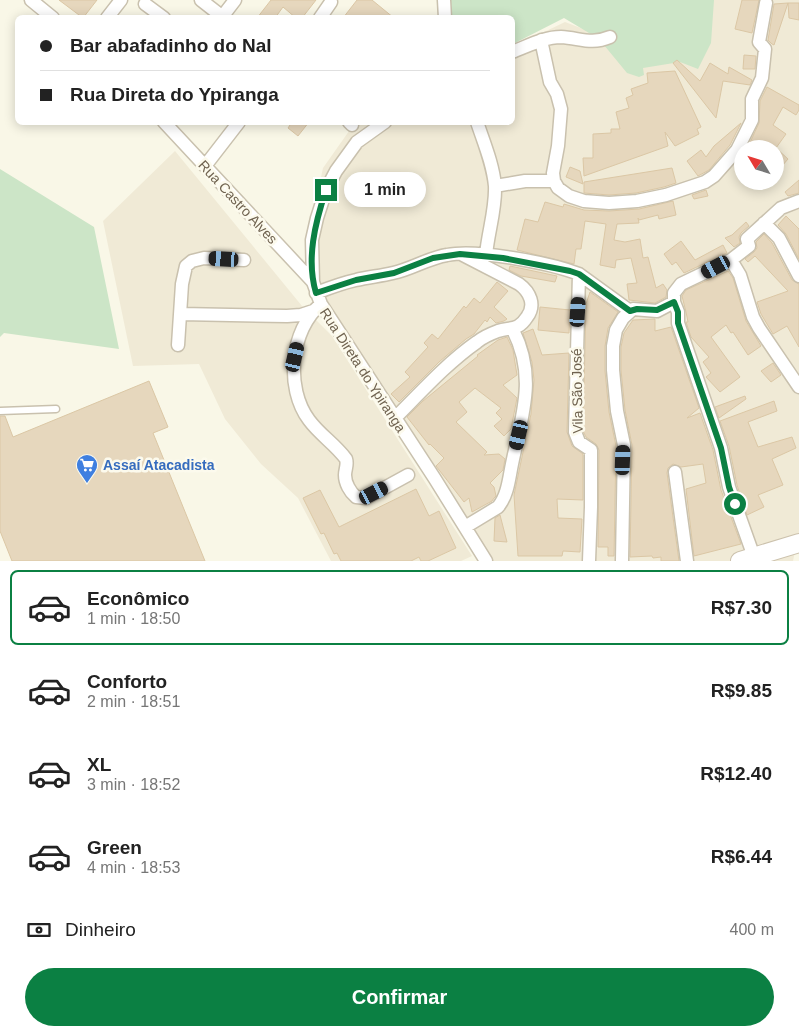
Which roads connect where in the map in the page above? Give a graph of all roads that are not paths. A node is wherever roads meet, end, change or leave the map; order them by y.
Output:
1 (31, 0) edge
2 (121, 0) edge
3 (201, 0) edge
4 (236, 0) edge
5 (444, 0) edge
6 (331, 2) dead end
7 (766, 3) dead end
8 (145, 4) dead end
9 (49, 15) edge
10 (109, 15) edge
11 (160, 15) edge
12 (220, 15) edge
13 (225, 15) edge
14 (322, 15) edge
15 (445, 15) edge
16 (610, 36) dead end
17 (541, 40) junction
18 (515, 51) edge
19 (167, 125) edge
20 (238, 125) edge
21 (381, 125) edge
22 (478, 125) edge
23 (205, 166) junction
24 (554, 181) junction
25 (495, 186) junction
26 (799, 201) edge
27 (764, 223) junction
28 (460, 254) junction
29 (486, 255) junction
30 (244, 260) dead end
31 (731, 260) junction
32 (579, 274) junction
33 (799, 276) edge
34 (315, 298) junction
35 (674, 302) junction
36 (630, 311) junction
37 (181, 314) junction
38 (513, 330) junction
39 (178, 345) dead end
40 (799, 387) edge
41 (56, 409) dead end
42 (0, 411) edge
43 (395, 418) junction
44 (676, 472) dead end
45 (408, 476) dead end
46 (465, 527) junction
47 (799, 543) edge
48 (747, 559) edge
49 (486, 561) edge
50 (589, 561) edge
51 (622, 561) edge
52 (687, 561) edge

1 - 9 street
2 - 10 street
3 - 12 street
4 - 13 street
5 - 15 street
6 - 14 street
7 - 24 street
8 - 11 street
16 - 17 street
17 - 18 street
17 - 24 street
19 - 23 street, Rua Castro Alves
20 - 23 street
21 - 34 street
22 - 25 street
23 - 34 street, Rua Castro Alves
24 - 25 street
25 - 29 street
26 - 27 street
27 - 31 street
27 - 33 street
28 - 29 street
28 - 34 street
28 - 38 street
29 - 32 street
30 - 37 street
31 - 35 street
31 - 40 street
32 - 36 street
32 - 50 street, Vila São José
34 - 37 street
34 - 43 street, Rua Direta do Ypiranga
34 - 45 street
35 - 36 street
35 - 48 street
36 - 51 street
37 - 39 street
38 - 43 street
38 - 46 street
41 - 42 lane
43 - 46 street, Rua Direta do Ypiranga
44 - 52 street
46 - 49 street, Rua Direta do Ypiranga
47 - 48 main road

